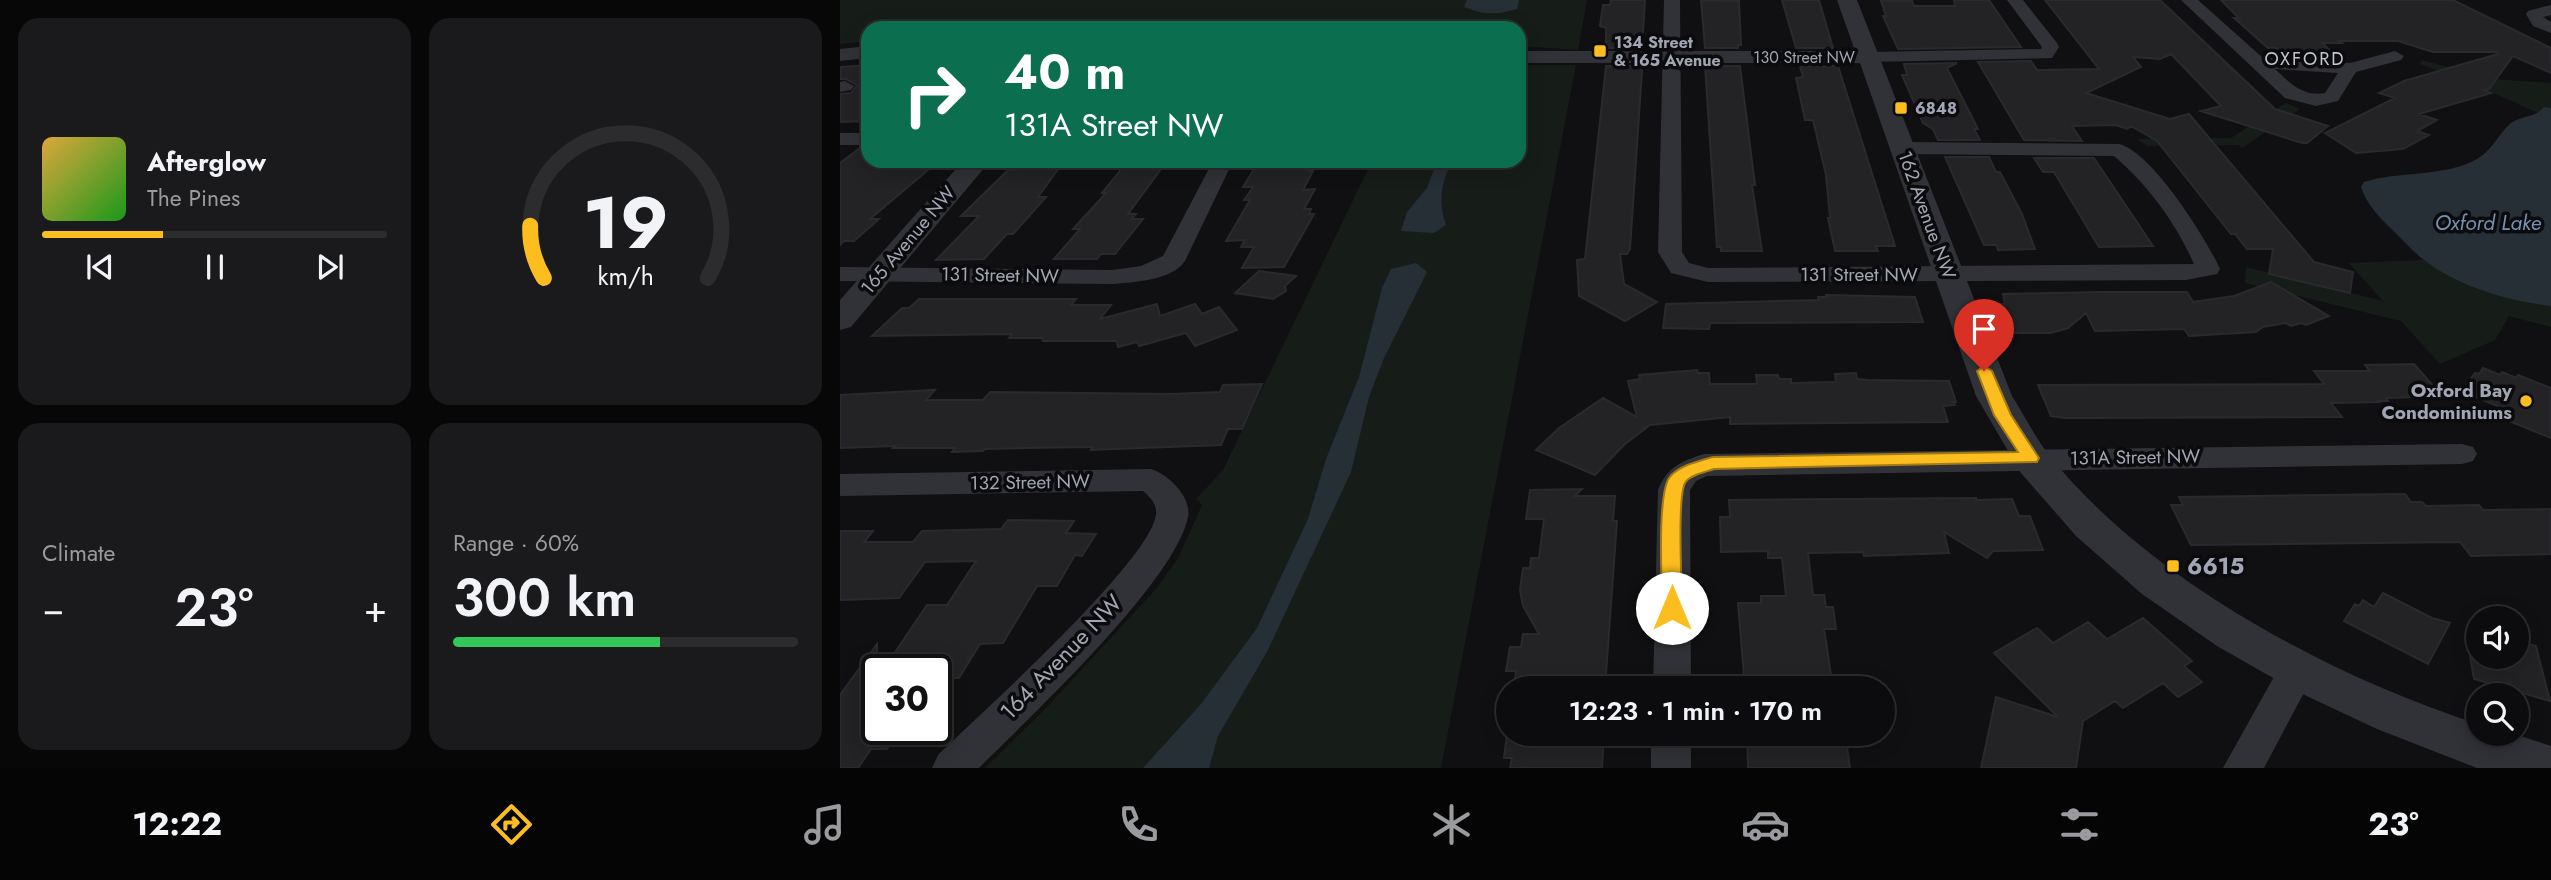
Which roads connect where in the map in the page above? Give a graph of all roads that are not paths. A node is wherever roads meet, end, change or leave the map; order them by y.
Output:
1 (1672, 0) edge
2 (1847, 0) edge
3 (2015, 0) edge
4 (2189, 0) edge
5 (2551, 10) edge
6 (2545, 26) edge
7 (861, 53) edge
8 (840, 55) edge
9 (2395, 56) dead end
10 (1526, 57) edge
11 (1868, 57) junction
12 (1672, 58) junction
13 (2260, 63) junction
14 (2350, 68) junction
15 (840, 139) edge
16 (861, 139) edge
17 (1903, 148) junction
18 (971, 168) edge
19 (1220, 168) edge
20 (1948, 273) junction
21 (840, 274) edge
22 (879, 274) junction
23 (840, 320) edge
24 (2462, 454) dead end
25 (2031, 458) junction
26 (840, 485) edge
27 (1163, 540) joint
28 (2298, 668) junction
29 (1672, 676) edge
30 (1671, 746) edge
31 (952, 768) edge
32 (1671, 768) edge
33 (2243, 768) edge
34 (2549, 768) edge

1 - 12 street
2 - 11 street, 162 Avenue NW
3 - 11 street, 130 Street NW
4 - 13 street
5 - 6 street
7 - 8 street
9 - 14 street
10 - 12 street, 130 Street NW
11 - 12 street, 130 Street NW
11 - 17 street, 162 Avenue NW
12 - 20 street, 131 Street NW
13 - 14 street
13 - 14 street
15 - 16 street
17 - 20 street, 162 Avenue NW
17 - 20 street, 131 Street NW
18 - 22 street, 165 Avenue NW
19 - 22 street, 131 Street NW
20 - 25 street, 162 Avenue NW
21 - 22 street, 131 Street NW
22 - 23 street, 165 Avenue NW
24 - 25 street, 131A Street NW
25 - 28 street, 162 Avenue NW
25 - 29 street, 131A Street NW
26 - 27 street, 132 Street NW
27 - 31 street, 164 Avenue NW
28 - 33 street
28 - 34 street
30 - 32 street

